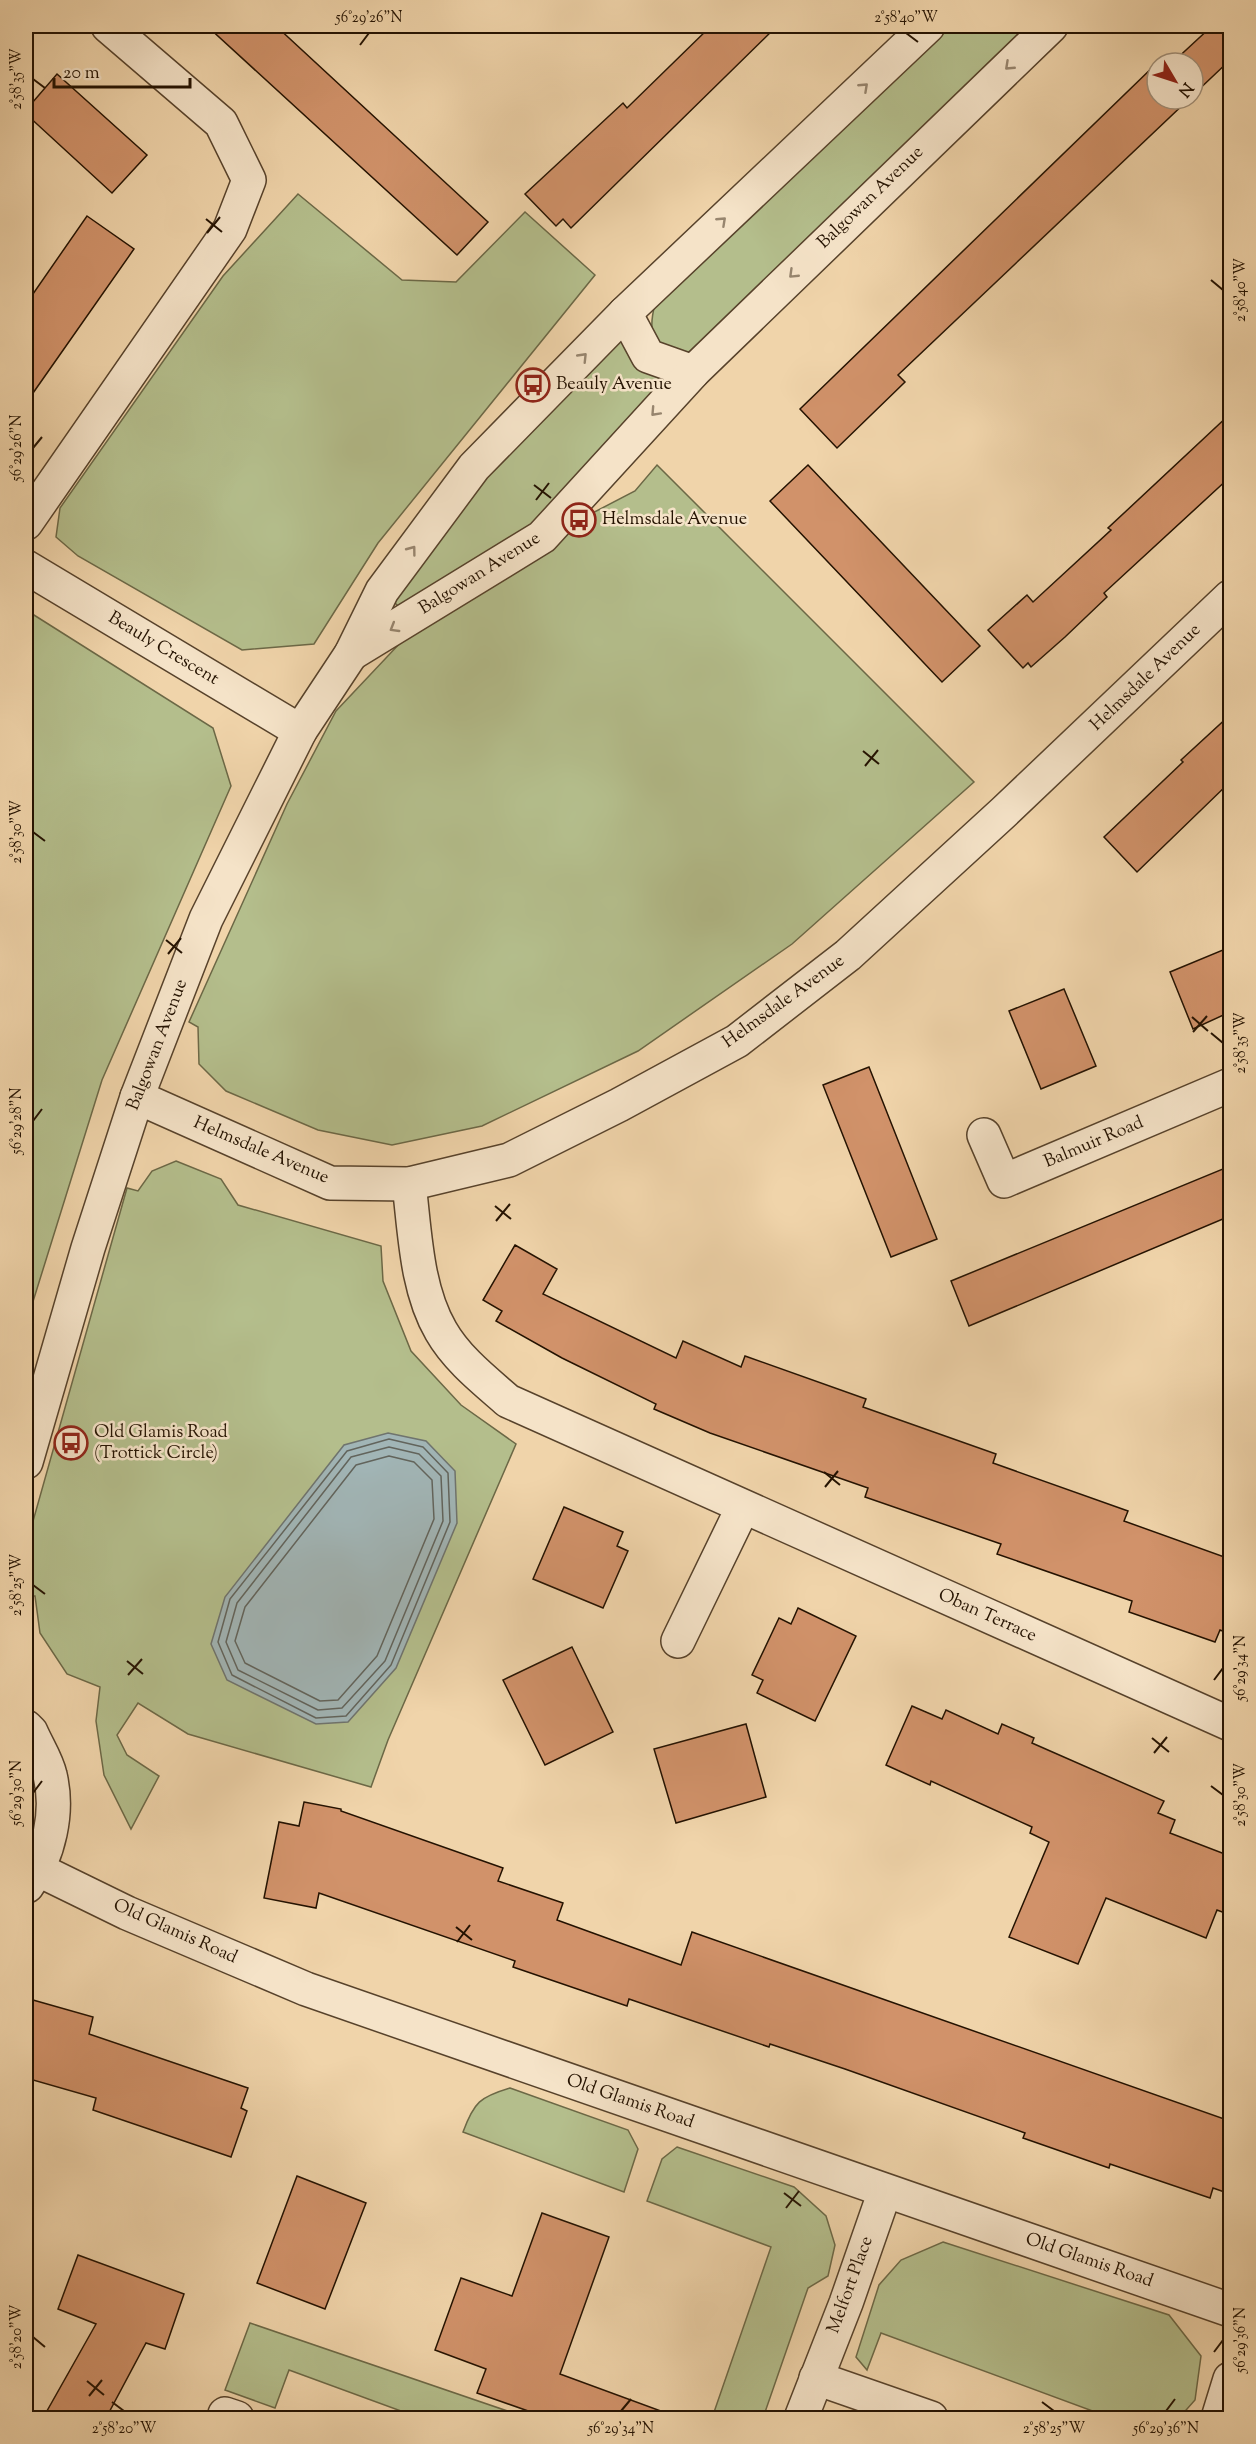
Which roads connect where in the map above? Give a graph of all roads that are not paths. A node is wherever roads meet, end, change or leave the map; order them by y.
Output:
1 (108, 26) edge
2 (928, 26) edge
3 (1051, 26) edge
4 (625, 313) junction
5 (693, 372) junction
6 (26, 523) edge
7 (26, 567) edge
8 (1230, 597) edge
9 (351, 654) junction
10 (300, 732) junction
11 (1230, 1085) edge
12 (137, 1097) junction
13 (984, 1135) dead end
14 (409, 1184) junction
15 (26, 1462) edge
16 (743, 1507) junction
17 (678, 1641) dead end
18 (1230, 1724) edge
19 (26, 1727) edge
20 (32, 1878) edge
21 (885, 2191) junction
22 (1230, 2310) edge
23 (816, 2378) junction
24 (1230, 2379) edge
25 (801, 2418) edge
26 (931, 2418) edge
27 (1218, 2418) edge

1 - 6 street
4 -> 2 street, Balgowan Avenue
3 -> 5 street, Balgowan Avenue
4 - 5 street
9 -> 4 street, Balgowan Avenue
5 -> 9 street, Balgowan Avenue
7 - 10 street, Beauly Crescent
8 - 14 street, Helmsdale Avenue
9 - 10 street, Balgowan Avenue
10 - 12 street, Balgowan Avenue
11 - 13 street, Balmuir Road
12 - 14 street, Helmsdale Avenue
12 - 15 street, Balgowan Avenue
14 - 16 street, Oban Terrace
16 - 17 street
16 - 18 street, Oban Terrace
19 - 20 street, Old Glamis Road
20 - 21 street, Old Glamis Road
21 - 22 street, Old Glamis Road
21 - 23 street, Melfort Place
23 - 25 street, Melfort Place
23 - 26 street
24 - 27 street

